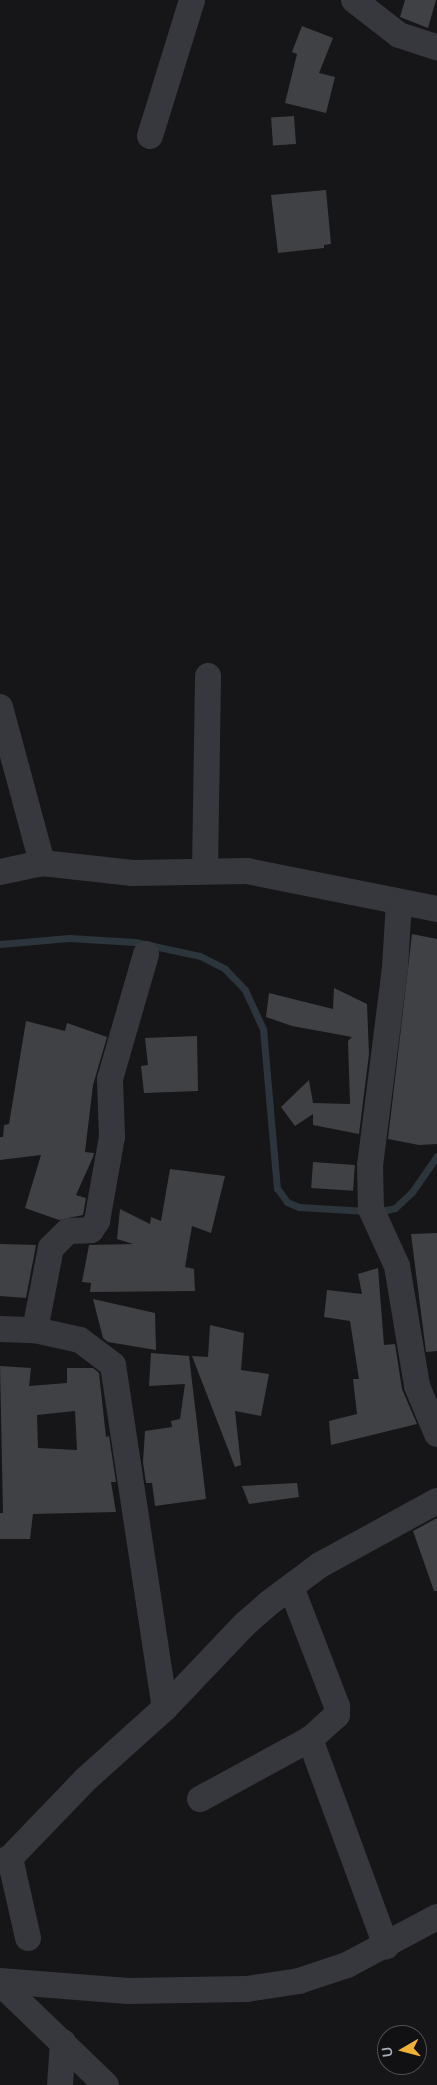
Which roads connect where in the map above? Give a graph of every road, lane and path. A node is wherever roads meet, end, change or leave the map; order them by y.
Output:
1 (192, 0) edge
2 (354, 0) edge
3 (437, 47) edge
4 (150, 136) dead end
5 (208, 676) dead end
6 (0, 707) edge
7 (42, 863) junction
8 (206, 870) junction
9 (0, 872) edge
10 (399, 902) junction
11 (437, 909) edge
12 (146, 954) dead end
13 (0, 1329) edge
14 (35, 1330) junction
15 (437, 1434) edge
16 (437, 1501) edge
17 (291, 1587) junction
18 (165, 1708) junction
19 (310, 1739) junction
20 (200, 1798) dead end
21 (5, 1860) edge
22 (437, 1917) edge
23 (28, 1938) dead end
24 (386, 1946) junction
25 (0, 1982) edge
26 (63, 2042) junction
27 (60, 2085) edge
28 (106, 2085) edge

1 - 4 street
2 - 3 street
5 - 8 street
6 - 7 street
7 - 8 street
7 - 9 street
8 - 10 street
10 - 11 street
10 - 15 street
12 - 14 street
13 - 14 street
14 - 18 street
16 - 17 street
17 - 18 street
17 - 19 street
18 - 21 street
19 - 20 street
19 - 24 street
21 - 23 street
22 - 24 street
24 - 25 street
25 - 26 street
26 - 27 street
26 - 28 street

